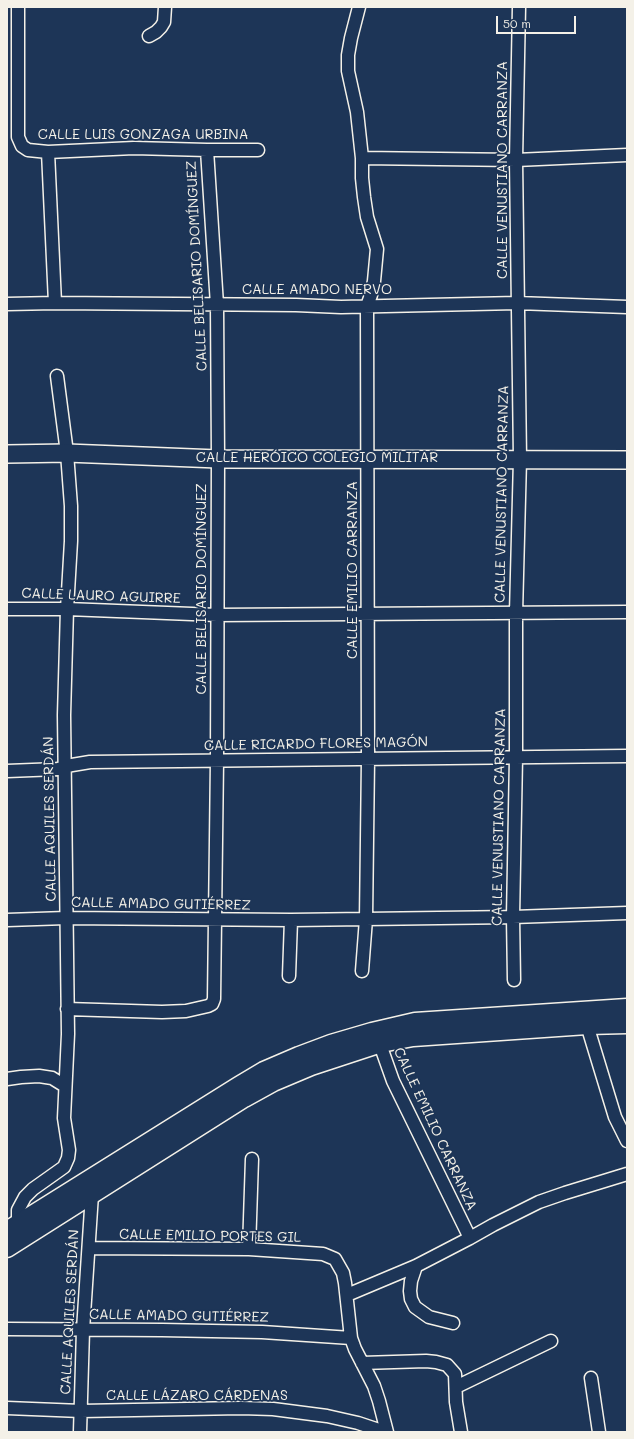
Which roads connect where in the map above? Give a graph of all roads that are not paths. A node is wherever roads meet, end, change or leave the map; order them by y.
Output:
1 (18, 7) edge
2 (165, 7) edge
3 (359, 7) edge
4 (519, 7) edge
5 (149, 36) dead end
6 (12, 117) edge
7 (206, 150) junction
8 (258, 150) dead end
9 (48, 152) junction
10 (627, 155) edge
11 (362, 158) junction
12 (516, 160) junction
13 (54, 303) junction
14 (517, 303) junction
15 (7, 304) edge
16 (216, 305) junction
17 (367, 306) junction
18 (627, 307) edge
19 (57, 376) dead end
20 (67, 453) junction
21 (7, 454) edge
22 (218, 459) junction
23 (367, 459) junction
24 (520, 459) junction
25 (627, 460) edge
26 (67, 608) junction
27 (7, 609) edge
28 (627, 612) edge
29 (516, 613) junction
30 (369, 614) junction
31 (217, 615) junction
32 (516, 756) junction
33 (627, 756) edge
34 (368, 759) junction
35 (217, 760) junction
36 (64, 768) junction
37 (7, 771) edge
38 (627, 913) edge
39 (513, 917) junction
40 (66, 918) junction
41 (216, 919) junction
42 (366, 919) junction
43 (7, 920) edge
44 (291, 920) junction
45 (362, 971) dead end
46 (289, 976) dead end
47 (514, 980) dead end
48 (627, 1008) edge
49 (67, 1009) junction
50 (627, 1024) edge
51 (587, 1025) junction
52 (380, 1036) junction
53 (7, 1079) edge
54 (65, 1086) junction
55 (627, 1141) edge
56 (252, 1159) dead end
57 (627, 1174) edge
58 (92, 1194) junction
59 (13, 1236) edge
60 (470, 1238) junction
61 (89, 1248) junction
62 (249, 1249) junction
63 (416, 1266) junction
64 (347, 1295) junction
65 (453, 1323) dead end
66 (7, 1329) edge
67 (83, 1330) junction
68 (351, 1338) junction
69 (551, 1341) dead end
70 (362, 1363) junction
71 (591, 1378) dead end
72 (456, 1387) junction
73 (7, 1408) edge
74 (81, 1411) junction
75 (80, 1432) edge
76 (386, 1432) edge
77 (461, 1432) edge
78 (599, 1432) edge

1 - 6 street
2 - 5 street
3 - 11 street, CALLE EMILIO CARRANZA
4 - 12 street, CALLE VENUSTIANO CARRANZA
6 - 9 street, CALLE LUIS GONZAGA URBINA
7 - 8 street, CALLE LUIS GONZAGA URBINA
7 - 9 street, CALLE LUIS GONZAGA URBINA
7 - 16 street, CALLE BELISARIO DOMÍNGUEZ
9 - 13 street
10 - 12 street
11 - 12 street
11 - 17 street, CALLE EMILIO CARRANZA
12 - 14 street, CALLE VENUSTIANO CARRANZA
13 - 15 street, CALLE AMADO NERVO
13 - 16 street, CALLE AMADO NERVO
14 - 17 street, CALLE AMADO NERVO
14 - 18 street, CALLE AMADO NERVO
14 - 24 street, CALLE VENUSTIANO CARRANZA
16 - 17 street, CALLE AMADO NERVO
16 - 22 street, CALLE BELISARIO DOMÍNGUEZ
17 - 23 street, CALLE EMILIO CARRANZA
19 - 20 street, CALLE AQUILES SERDÁN
20 - 21 main road, CALLE HERÓICO COLEGIO MILITAR
20 - 22 main road, CALLE HERÓICO COLEGIO MILITAR
20 - 26 street, CALLE AQUILES SERDÁN
22 - 23 main road, CALLE HERÓICO COLEGIO MILITAR
22 - 31 street, CALLE BELISARIO DOMÍNGUEZ
23 - 24 main road, CALLE HERÓICO COLEGIO MILITAR
23 - 30 street, CALLE EMILIO CARRANZA
24 - 25 main road, CALLE HERÓICO COLEGIO MILITAR
24 - 29 street, CALLE VENUSTIANO CARRANZA
26 - 27 street, CALLE LAURO AGUIRRE
26 - 31 street, CALLE LAURO AGUIRRE
26 - 36 street, CALLE AQUILES SERDÁN
28 - 29 street, CALLE LAURO AGUIRRE
29 - 30 street, CALLE LAURO AGUIRRE
29 - 32 street, CALLE VENUSTIANO CARRANZA
30 - 31 street, CALLE LAURO AGUIRRE
30 - 34 street, CALLE EMILIO CARRANZA
31 - 35 street, CALLE BELISARIO DOMÍNGUEZ
32 - 33 street, CALLE RICARDO FLORES MAGÓN
32 - 34 street, CALLE RICARDO FLORES MAGÓN
32 - 39 street, CALLE VENUSTIANO CARRANZA
34 - 35 street, CALLE RICARDO FLORES MAGÓN
34 - 42 street, CALLE EMILIO CARRANZA
35 - 36 street, CALLE RICARDO FLORES MAGÓN
35 - 41 street, CALLE BELISARIO DOMÍNGUEZ
36 - 37 street, CALLE RICARDO FLORES MAGÓN
36 - 40 street, CALLE AQUILES SERDÁN
38 - 39 street, CALLE AMADO GUTIÉRREZ
39 - 42 street, CALLE AMADO GUTIÉRREZ
39 - 47 street, CALLE VENUSTIANO CARRANZA
40 - 41 street, CALLE AMADO GUTIÉRREZ
40 - 43 street, CALLE AMADO GUTIÉRREZ
40 - 49 street, CALLE AQUILES SERDÁN
41 - 44 street, CALLE AMADO GUTIÉRREZ
41 - 49 street, CALLE BELISARIO DOMÍNGUEZ
42 - 44 street, CALLE AMADO GUTIÉRREZ
42 - 45 street, CALLE EMILIO CARRANZA
44 - 46 street
48 - 52 main road
49 - 54 street, CALLE AQUILES SERDÁN
50 - 51 main road
51 - 52 main road
51 - 55 street
52 - 58 main road
52 - 59 main road
52 - 60 street, CALLE EMILIO CARRANZA
53 - 54 street
54 - 59 street, CALLE AQUILES SERDÁN
56 - 62 street
57 - 60 street
58 - 59 main road
58 - 61 street, CALLE AQUILES SERDÁN
60 - 63 street
61 - 62 street, CALLE EMILIO PORTES GIL
61 - 67 street, CALLE AQUILES SERDÁN
62 - 64 street, CALLE EMILIO PORTES GIL
63 - 64 street
63 - 65 street
64 - 68 street
66 - 67 street, CALLE AMADO GUTIÉRREZ
67 - 68 street, CALLE AMADO GUTIÉRREZ
67 - 74 street, CALLE AQUILES SERDÁN
68 - 70 street
69 - 72 street
70 - 72 street
70 - 76 street
71 - 78 street
72 - 77 street
73 - 74 street, CALLE LÁZARO CÁRDENAS
74 - 75 street, CALLE AQUILES SERDÁN
74 - 76 street, CALLE LÁZARO CÁRDENAS

